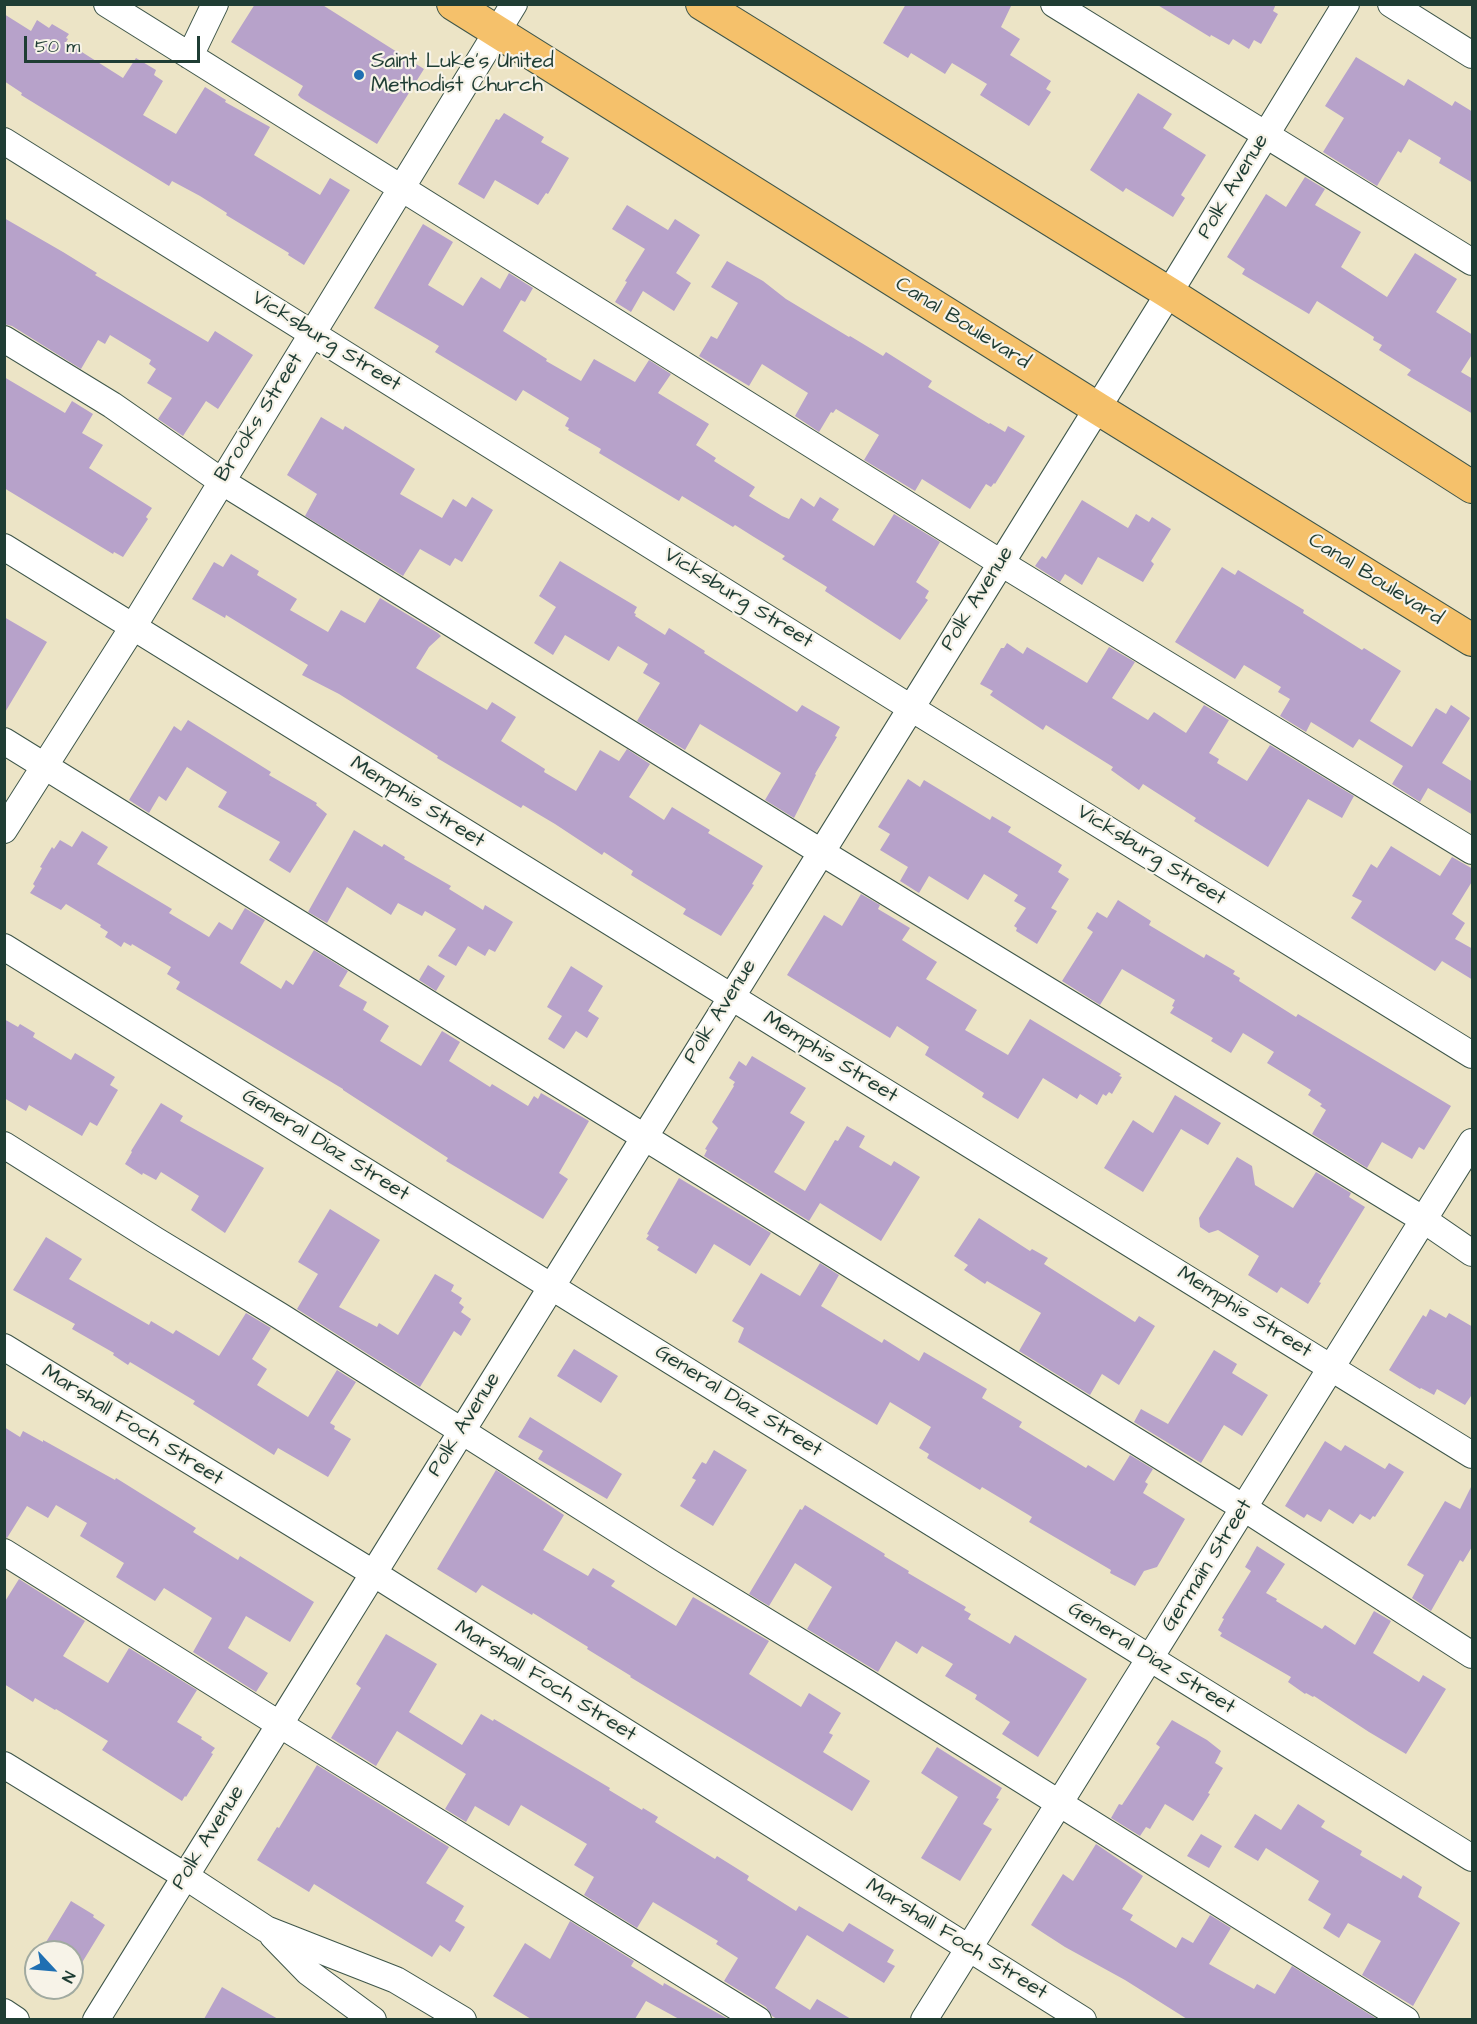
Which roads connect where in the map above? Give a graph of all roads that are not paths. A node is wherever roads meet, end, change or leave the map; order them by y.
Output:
1 (107, 4) edge
2 (215, 4) edge
3 (453, 4) edge
4 (514, 4) edge
5 (702, 4) edge
6 (1054, 4) edge
7 (1346, 4) edge
8 (1391, 4) edge
9 (498, 31) junction
10 (1473, 55) edge
11 (190, 56) junction
12 (1267, 134) junction
13 (4, 141) edge
14 (402, 187) junction
15 (1473, 262) edge
16 (1169, 293) junction
17 (312, 333) junction
18 (4, 339) edge
19 (1097, 408) junction
20 (221, 481) junction
21 (1473, 487) edge
22 (4, 547) edge
23 (1001, 562) junction
24 (133, 627) junction
25 (1473, 640) edge
26 (911, 708) junction
27 (4, 741) edge
28 (45, 766) junction
29 (4, 830) edge
30 (1473, 851) edge
31 (821, 852) junction
32 (4, 946) edge
33 (731, 997) junction
34 (1473, 1055) edge
35 (644, 1138) junction
36 (1473, 1142) edge
37 (4, 1145) edge
38 (1424, 1220) junction
39 (1473, 1253) edge
40 (551, 1286) junction
41 (4, 1347) edge
42 (1332, 1368) junction
43 (461, 1431) junction
44 (1473, 1455) edge
45 (1244, 1508) junction
46 (4, 1552) edge
47 (373, 1573) junction
48 (1473, 1655) edge
49 (1150, 1658) junction
50 (279, 1724) junction
51 (4, 1765) edge
52 (1059, 1804) junction
53 (1473, 1858) edge
54 (185, 1876) junction
55 (266, 1929) junction
56 (969, 1948) junction
57 (4, 2013) edge
58 (16, 2019) edge
59 (96, 2019) edge
60 (373, 2019) edge
61 (463, 2019) edge
62 (758, 2019) edge
63 (924, 2019) edge
64 (1083, 2019) edge
65 (1406, 2019) edge

1 - 11 street
2 - 11 street
3 - 9 main road, Canal Boulevard
4 - 9 street, Brooks Street
5 - 16 main road
6 - 12 street
7 - 12 street, Polk Avenue
8 - 10 street
9 - 14 street, Brooks Street
9 - 19 main road, Canal Boulevard
11 - 14 street
12 - 15 street
12 - 16 street, Polk Avenue
13 - 17 street, Vicksburg Street
14 - 17 street, Brooks Street
14 - 23 street
16 - 19 street, Polk Avenue
16 - 21 main road
17 - 20 street, Brooks Street
17 - 26 street, Vicksburg Street
18 - 20 street
19 - 23 street, Polk Avenue
19 - 25 main road, Canal Boulevard
20 - 24 street, Brooks Street
20 - 31 street
22 - 24 street, Memphis Street
23 - 26 street, Polk Avenue
23 - 30 street
24 - 28 street, Brooks Street
24 - 33 street, Memphis Street
26 - 31 street, Polk Avenue
26 - 34 street, Vicksburg Street
27 - 28 street
28 - 29 street, Brooks Street
28 - 35 street
31 - 33 street, Polk Avenue
31 - 38 street
32 - 40 street, General Diaz Street
33 - 35 street, Polk Avenue
33 - 42 street, Memphis Street
35 - 40 street, Polk Avenue
35 - 45 street
36 - 38 street, Germain Street
37 - 43 street
38 - 39 street
38 - 42 street, Germain Street
40 - 43 street, Polk Avenue
40 - 49 street, General Diaz Street
41 - 47 street, Marshall Foch Street
42 - 44 street, Memphis Street
42 - 45 street, Germain Street
43 - 47 street, Polk Avenue
43 - 52 street
45 - 48 street
45 - 49 street, Germain Street
46 - 50 street
47 - 50 street, Polk Avenue
47 - 56 street, Marshall Foch Street
49 - 52 street, Germain Street
49 - 53 street, General Diaz Street
50 - 54 street, Polk Avenue
50 - 62 street
51 - 54 street
52 - 56 street, Germain Street
52 - 65 street
54 - 55 street
54 - 59 street, Polk Avenue
55 - 60 street
55 - 61 street
56 - 63 street, Germain Street
56 - 64 street, Marshall Foch Street
57 - 58 street

